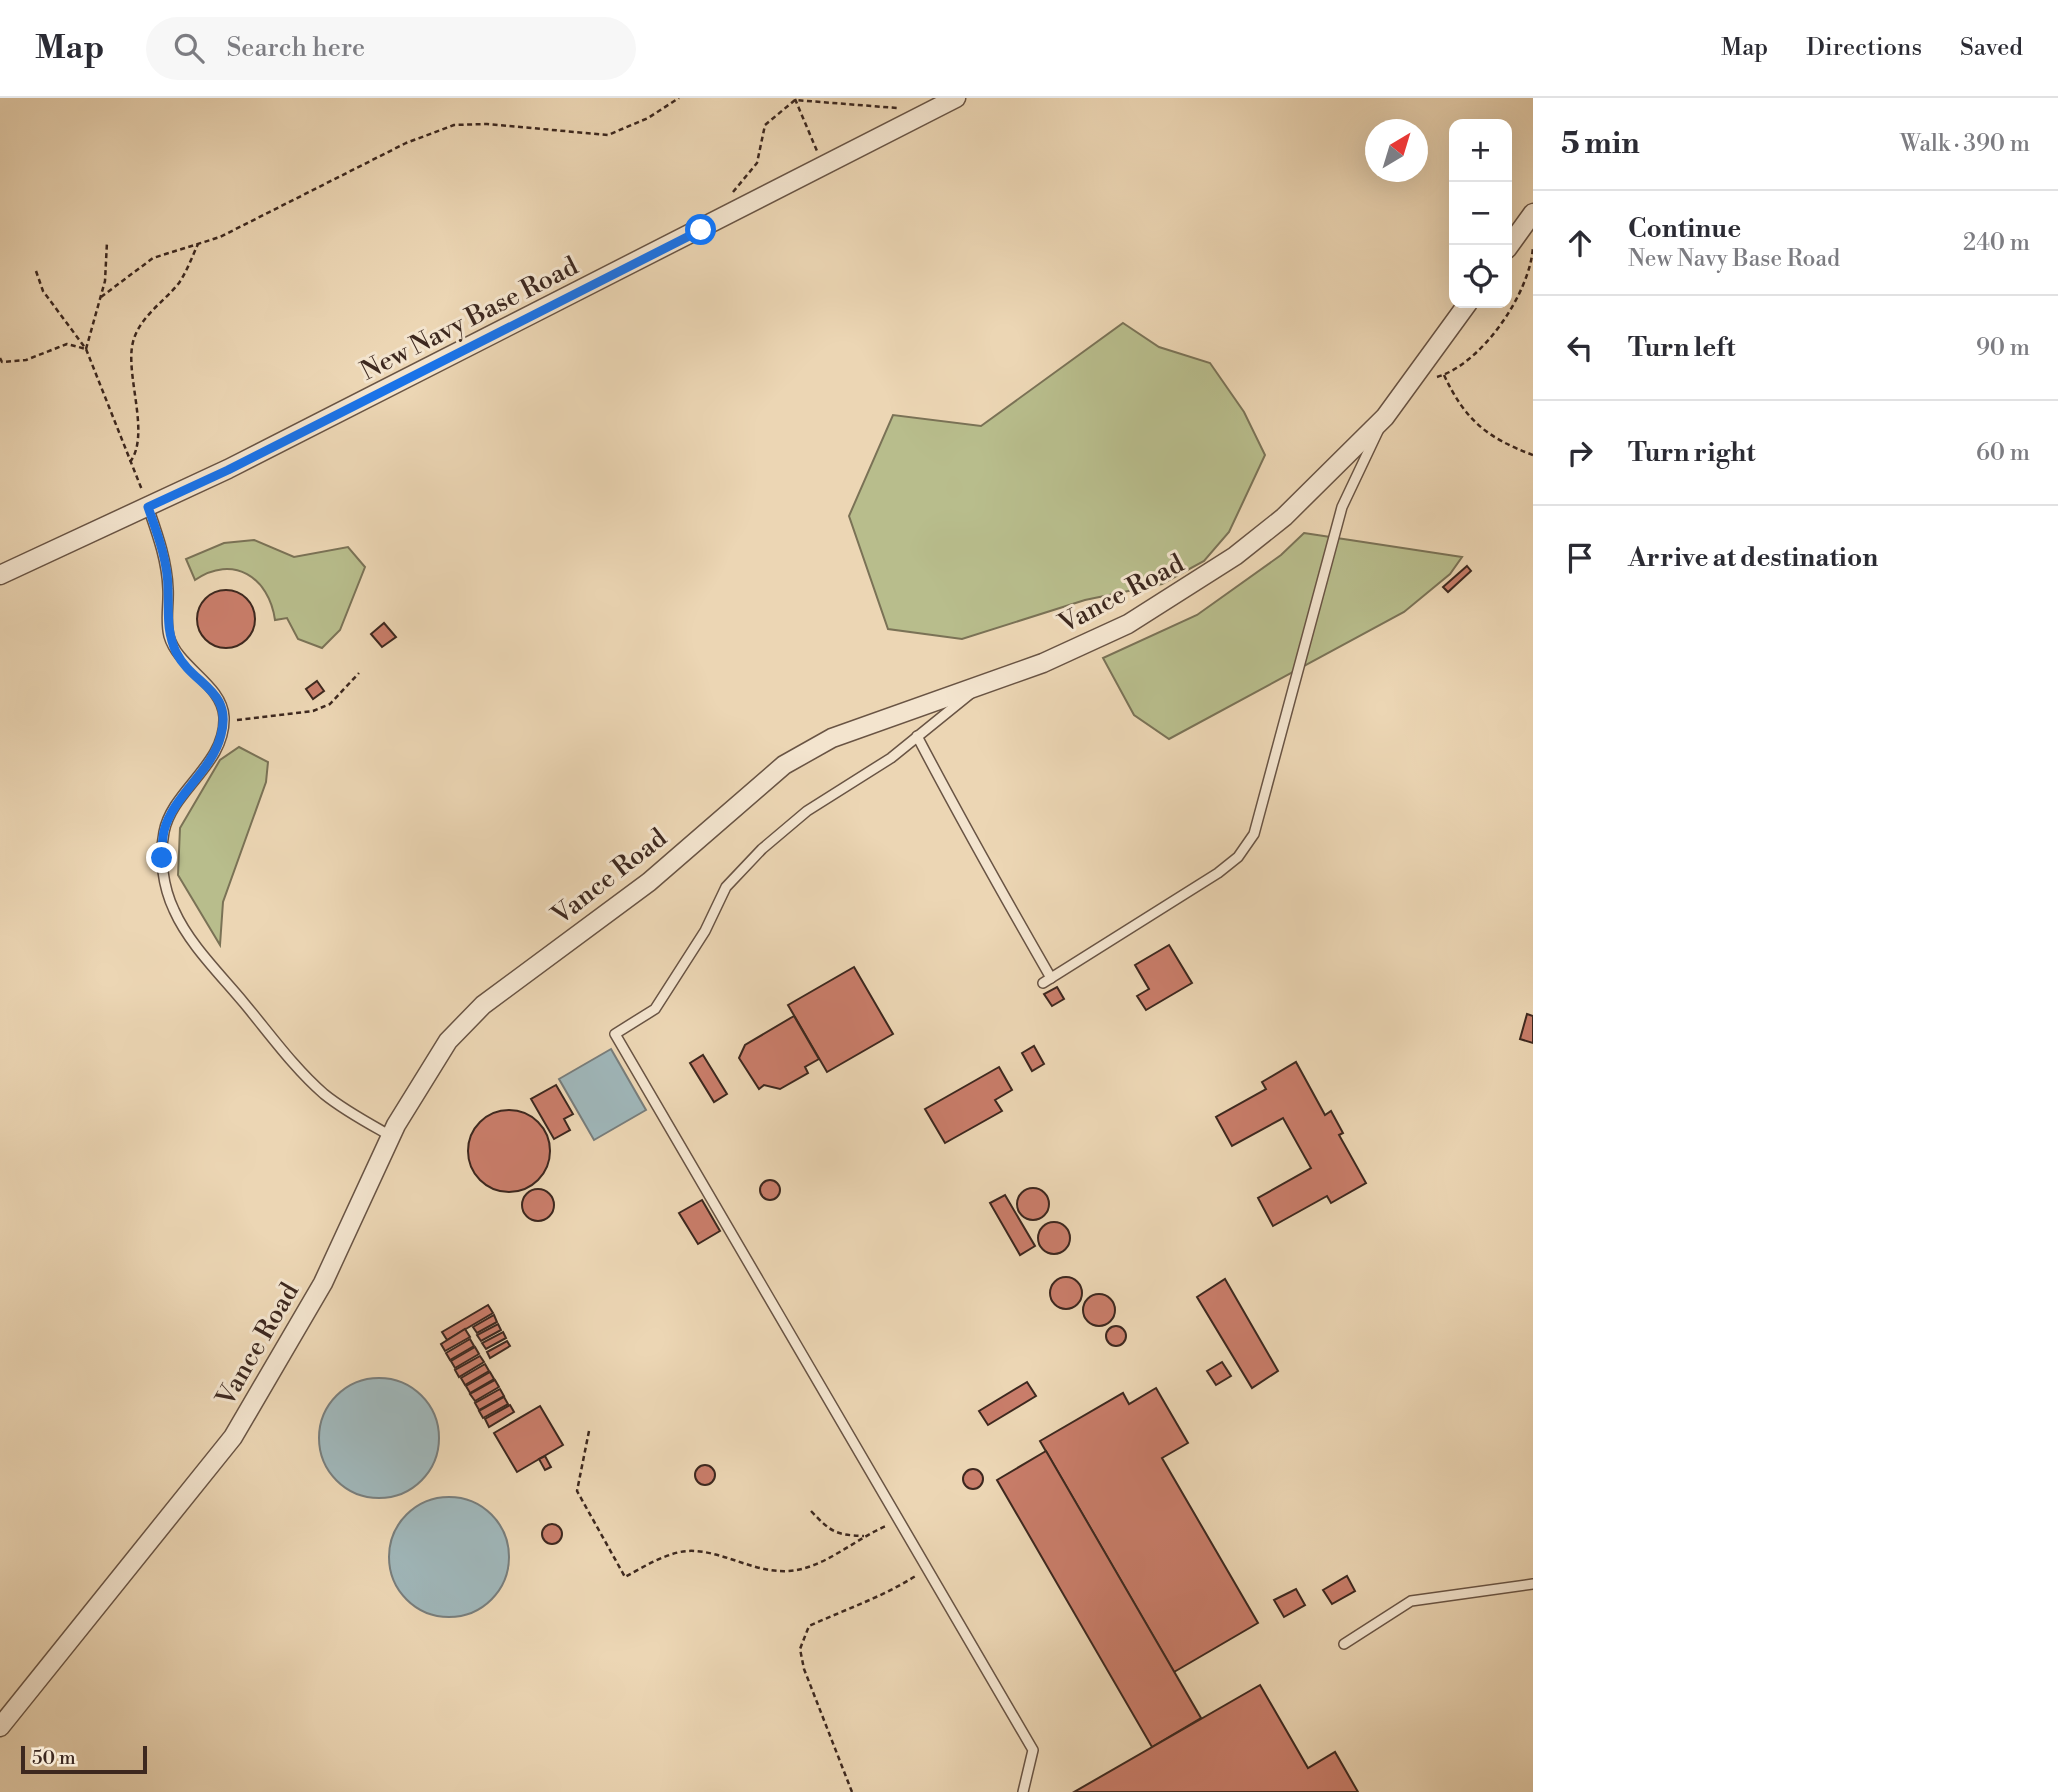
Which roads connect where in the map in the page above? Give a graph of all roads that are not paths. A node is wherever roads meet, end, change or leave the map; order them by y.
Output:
1 (956, 98) edge
2 (1533, 213) edge
3 (1510, 245) edge
4 (1464, 308) edge
5 (1385, 417) junction
6 (148, 507) junction
7 (0, 575) edge
8 (977, 689) junction
9 (917, 736) junction
10 (391, 1136) junction
11 (1533, 1584) edge
12 (1344, 1644) dead end
13 (0, 1727) edge
14 (1023, 1792) edge

1 - 6 street, New Navy Base Road
2 - 3 street
4 - 5 street, Vance Road
5 - 8 street, Vance Road
5 - 9 lane
6 - 7 street, New Navy Base Road
6 - 10 lane
8 - 9 lane
8 - 10 street, Vance Road
9 - 14 lane
10 - 13 street, Vance Road
11 - 12 lane

